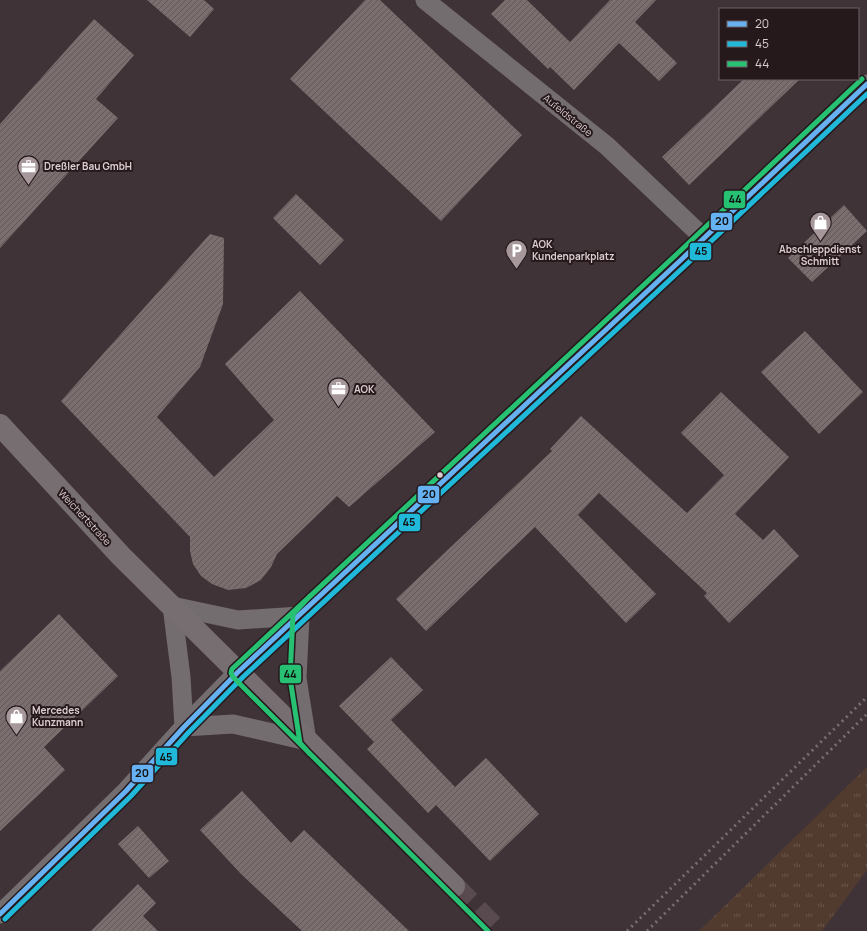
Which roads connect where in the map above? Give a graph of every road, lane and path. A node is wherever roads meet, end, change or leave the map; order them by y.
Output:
1 (425, 0) edge
2 (867, 84) edge
3 (704, 238) junction
4 (0, 425) edge
5 (172, 606) junction
6 (300, 616) junction
7 (238, 672) junction
8 (184, 727) junction
9 (307, 741) junction
10 (454, 886) tunnel mouth
11 (0, 914) edge

1 - 3 street, Aufeldstraße
2 - 3 street
3 - 6 street
4 - 5 main road, Weichertstraße
5 - 6 street
5 - 7 main road, Weichertstraße
5 - 8 street
6 - 7 street
6 - 9 street
7 - 8 street
7 - 9 main road, Weichertstraße
8 - 9 street
8 - 11 street
9 - 10 main road, Weichertstraße

